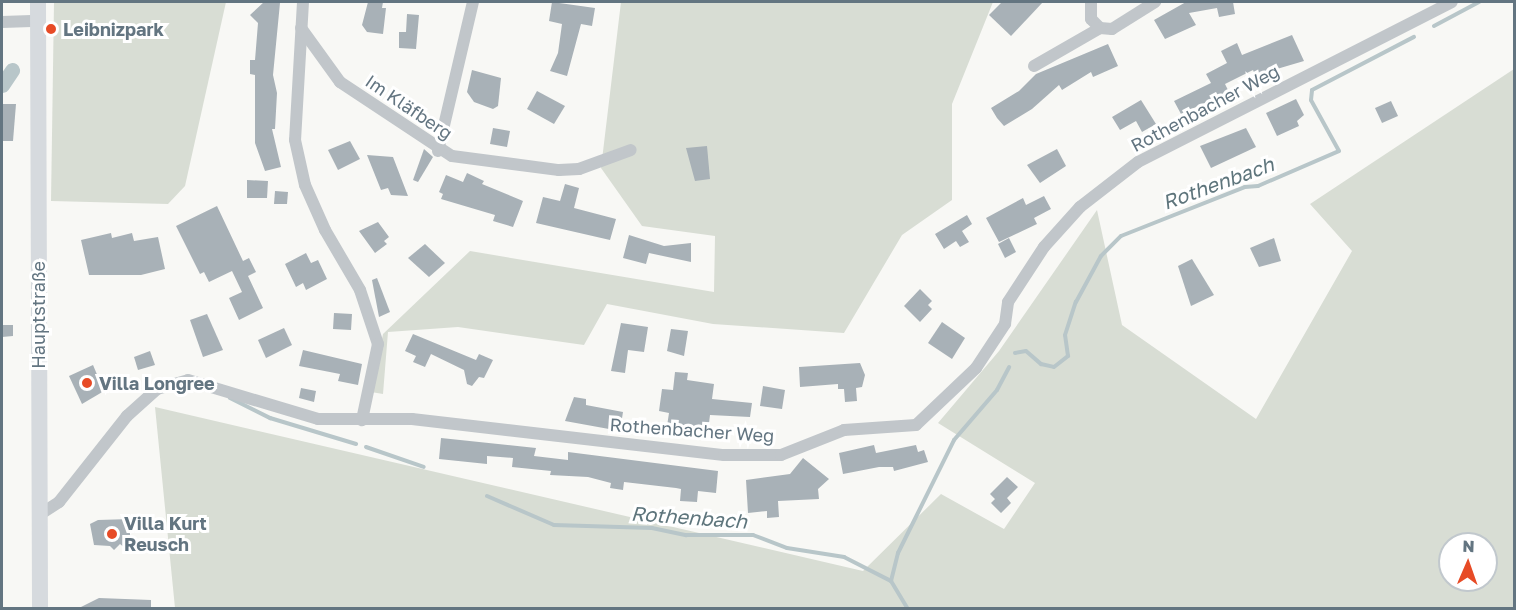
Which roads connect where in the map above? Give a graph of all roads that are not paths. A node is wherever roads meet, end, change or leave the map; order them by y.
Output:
1 (38, 2) edge
2 (303, 2) edge
3 (473, 2) edge
4 (1091, 2) edge
5 (1155, 2) edge
6 (1452, 2) edge
7 (39, 21) junction
8 (2, 22) edge
9 (301, 28) junction
10 (1100, 28) junction
11 (1034, 66) dead end
12 (630, 150) dead end
13 (438, 151) junction
14 (362, 420) junction
15 (39, 515) junction
16 (40, 609) edge

1 - 7 main road, Hauptstraße
2 - 9 street
3 - 13 street
4 - 10 street
5 - 10 street
6 - 14 street, Rothenbacher Weg
7 - 8 street
7 - 15 main road, Hauptstraße
9 - 13 street, Im Kläfberg
9 - 14 street
10 - 11 street
12 - 13 street, Im Kläfberg
14 - 15 street, Rothenbacher Weg
15 - 16 main road, Hauptstraße

